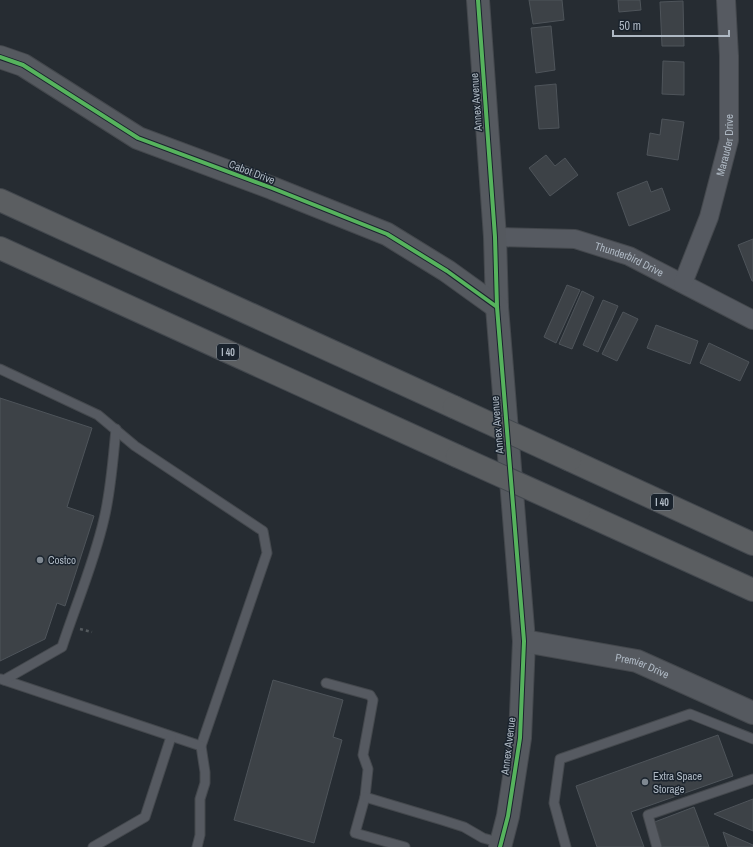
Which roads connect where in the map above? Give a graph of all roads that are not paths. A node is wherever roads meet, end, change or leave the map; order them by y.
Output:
1 (478, 0) edge
2 (726, 0) edge
3 (0, 57) edge
4 (0, 200) edge
5 (494, 237) junction
6 (0, 248) edge
7 (683, 283) junction
8 (497, 307) junction
9 (753, 320) edge
10 (0, 369) edge
11 (116, 429) junction
12 (753, 544) edge
13 (753, 590) edge
14 (524, 641) junction
15 (2, 679) edge
16 (326, 683) dead end
17 (753, 713) edge
18 (171, 736) junction
19 (753, 739) edge
20 (201, 746) junction
21 (753, 779) edge
22 (365, 797) junction
23 (501, 845) edge
24 (93, 847) edge
25 (197, 847) edge
26 (405, 847) edge
27 (566, 847) edge
28 (657, 847) edge

1 - 5 street, Annex Avenue
2 - 7 street, Marauder Drive
3 - 8 street, Cabot Drive
4 - 12 highway, I 40, bridge
5 - 7 street, Thunderbird Drive
5 - 8 street, Annex Avenue
6 - 13 highway, I 40, bridge
7 - 9 street, Thunderbird Drive
8 - 14 street, Annex Avenue
10 - 11 lane
11 - 15 lane
11 - 20 lane
14 - 17 street, Premier Drive
14 - 23 street, Annex Avenue
15 - 18 lane
16 - 22 lane
18 - 20 lane
18 - 24 lane
19 - 27 lane
20 - 25 lane
21 - 28 lane
22 - 23 lane
22 - 26 lane

